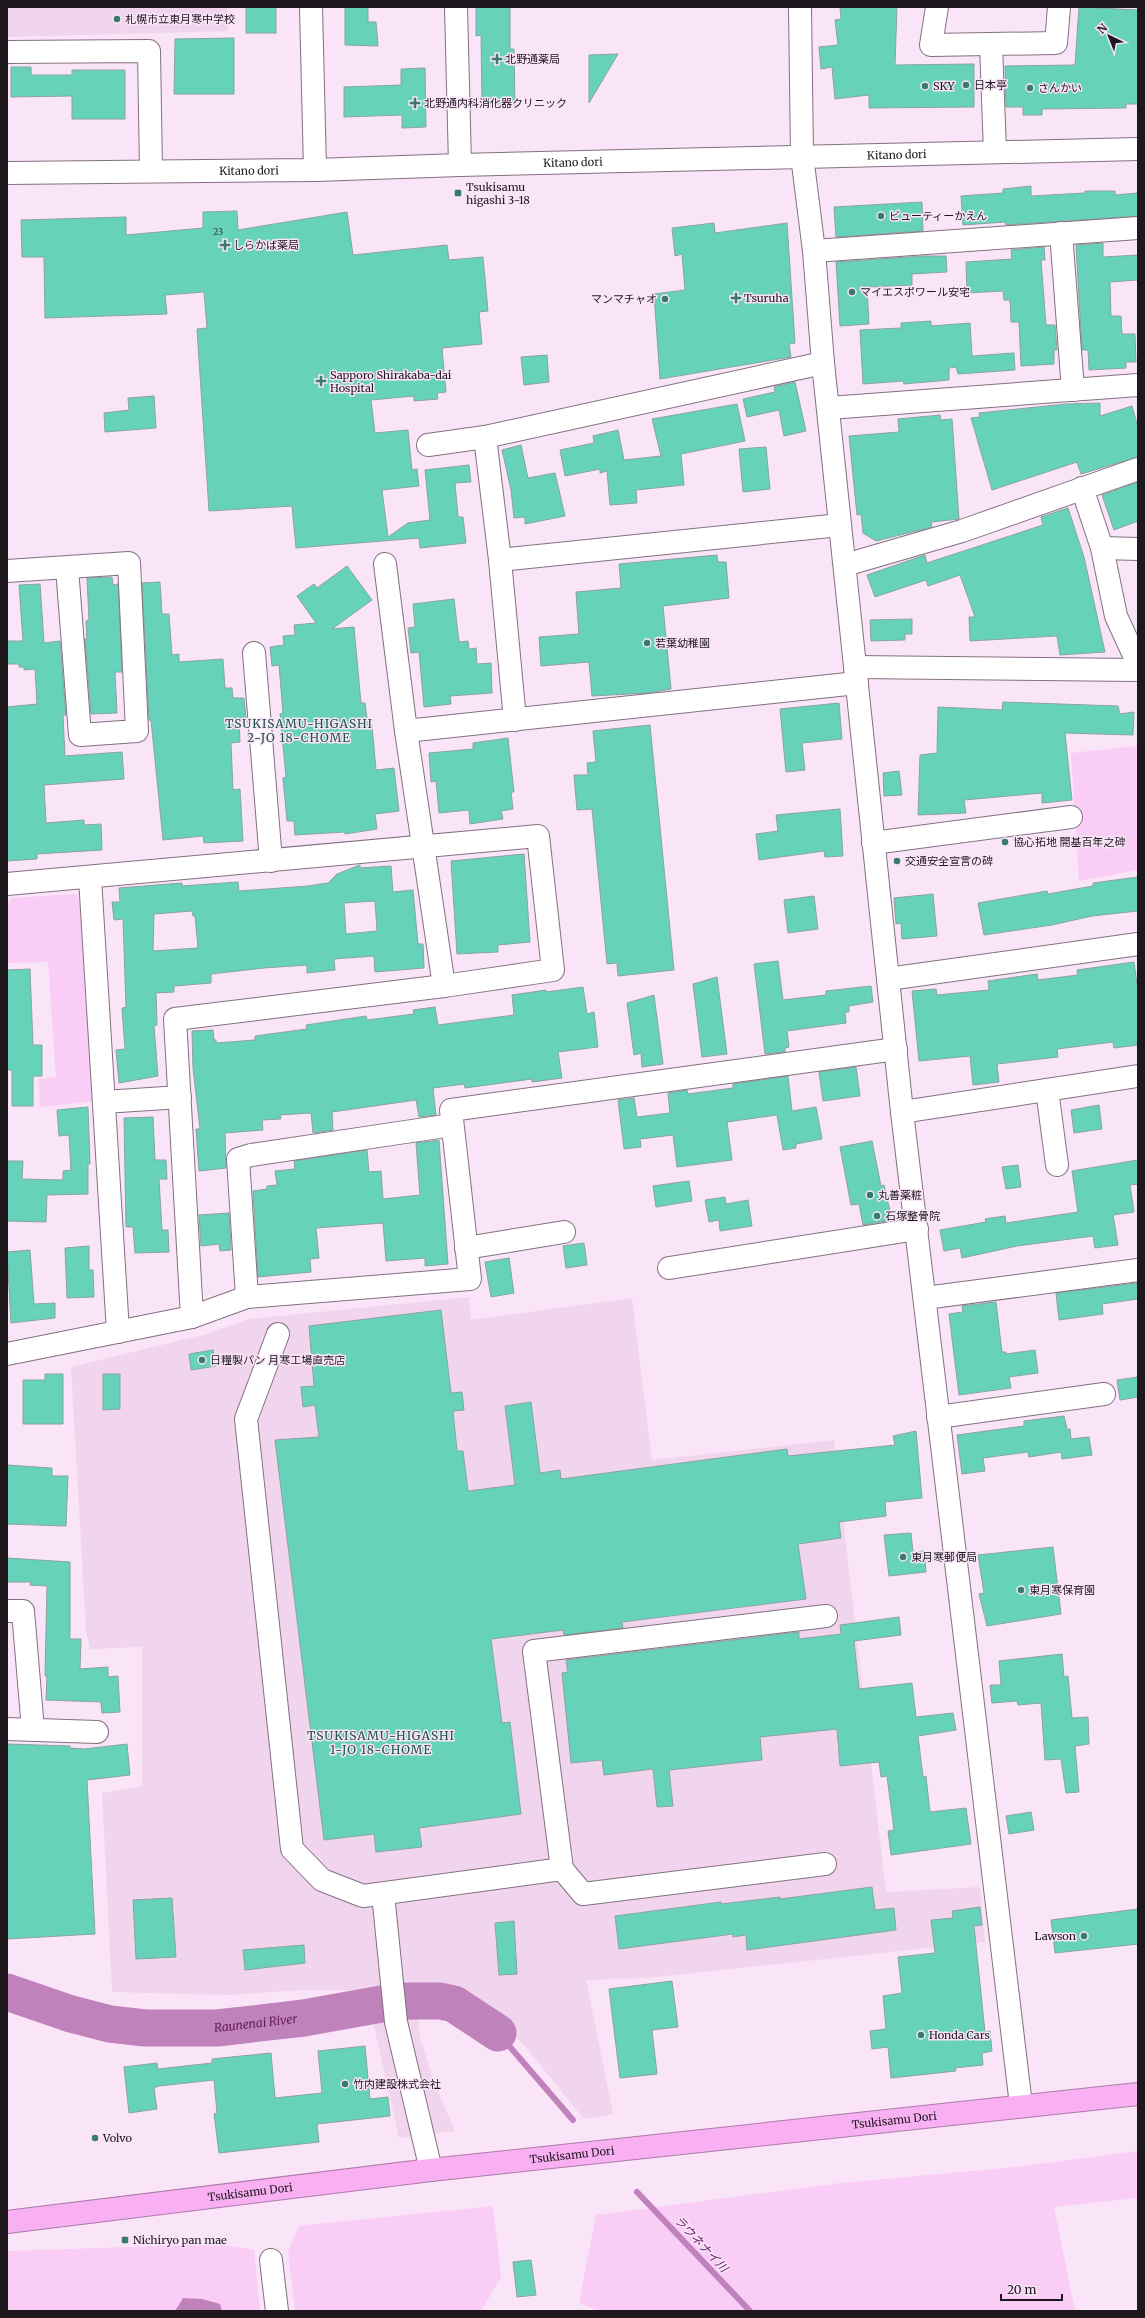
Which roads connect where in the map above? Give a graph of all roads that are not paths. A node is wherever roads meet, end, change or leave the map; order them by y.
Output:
1 (311, 7) edge
2 (456, 7) edge
3 (800, 7) edge
4 (937, 7) edge
5 (1059, 7) edge
6 (991, 45) junction
7 (7, 52) edge
8 (1138, 149) edge
9 (995, 152) junction
10 (802, 156) junction
11 (460, 164) junction
12 (315, 170) junction
13 (150, 171) junction
14 (7, 173) edge
15 (1138, 228) edge
16 (1061, 233) junction
17 (814, 251) junction
18 (823, 363) junction
19 (1138, 385) edge
20 (1073, 390) junction
21 (829, 408) junction
22 (485, 437) junction
23 (428, 445) dead end
24 (1138, 469) edge
25 (1082, 488) junction
26 (840, 525) junction
27 (1102, 548) junction
28 (1138, 549) edge
29 (500, 560) junction
30 (385, 564) dead end
31 (845, 565) junction
32 (67, 568) junction
33 (7, 570) edge
34 (254, 653) dead end
35 (1138, 664) edge
36 (1138, 670) edge
37 (856, 675) junction
38 (515, 720) junction
39 (406, 731) junction
40 (1071, 817) dead end
41 (873, 843) junction
42 (423, 847) junction
43 (271, 861) junction
44 (90, 878) junction
45 (7, 884) edge
46 (1138, 944) edge
47 (888, 979) junction
48 (444, 986) junction
49 (896, 1049) junction
50 (1138, 1076) edge
51 (1047, 1090) junction
52 (180, 1097) junction
53 (104, 1102) junction
54 (902, 1112) junction
55 (452, 1125) junction
56 (1057, 1165) dead end
57 (917, 1229) junction
58 (564, 1232) dead end
59 (466, 1248) junction
60 (669, 1268) dead end
61 (1138, 1270) edge
62 (247, 1297) junction
63 (925, 1298) junction
64 (192, 1317) junction
65 (118, 1332) junction
66 (278, 1334) dead end
67 (7, 1354) edge
68 (1104, 1394) dead end
69 (938, 1417) junction
70 (7, 1611) edge
71 (826, 1616) dead end
72 (7, 1729) edge
73 (33, 1730) junction
74 (96, 1732) dead end
75 (825, 1864) dead end
76 (562, 1869) junction
77 (382, 1894) junction
78 (1138, 2094) edge
79 (1021, 2105) junction
80 (431, 2170) junction
81 (7, 2222) edge
82 (271, 2260) dead end
83 (277, 2311) edge

1 - 12 street
2 - 11 street
3 - 10 street
4 - 6 street
5 - 6 street
6 - 9 street
7 - 13 street
8 - 9 street, Kitano dori
9 - 10 street, Kitano dori
10 - 11 street, Kitano dori
10 - 17 street
11 - 12 street, Kitano dori
12 - 13 street, Kitano dori
13 - 14 street, Kitano dori
15 - 16 street
16 - 17 street
16 - 20 street
17 - 18 street
18 - 21 street
18 - 22 street
19 - 20 street
20 - 21 street
21 - 26 street
22 - 23 street
22 - 29 street
24 - 25 street
25 - 27 street
25 - 31 street
26 - 29 street
26 - 31 street
27 - 28 street
27 - 35 street
29 - 38 street
30 - 39 street
31 - 37 street
32 - 32 street
32 - 33 street
34 - 43 street
36 - 37 street
37 - 38 street
37 - 41 street
38 - 39 street
39 - 42 street
40 - 41 street
41 - 47 street
42 - 43 street
42 - 48 street
42 - 48 street
43 - 44 street
44 - 45 street
44 - 53 street
46 - 47 street
47 - 49 street
48 - 52 street
49 - 54 street
49 - 55 street
50 - 51 street
51 - 54 street
51 - 56 street
52 - 53 street
52 - 64 street
53 - 65 street
54 - 57 street
55 - 59 street
55 - 62 street
57 - 60 street
57 - 63 street
58 - 59 street
59 - 62 street
61 - 63 street
62 - 64 street
63 - 69 street
64 - 65 street
65 - 67 street
66 - 77 street
68 - 69 street
69 - 79 street
70 - 73 street
71 - 76 street
72 - 73 street
73 - 74 street
75 - 76 street
76 - 77 street
77 - 80 street
78 - 79 highway, Tsukisamu Dori
79 - 80 highway, Tsukisamu Dori
80 - 81 highway, Tsukisamu Dori
82 - 83 street

